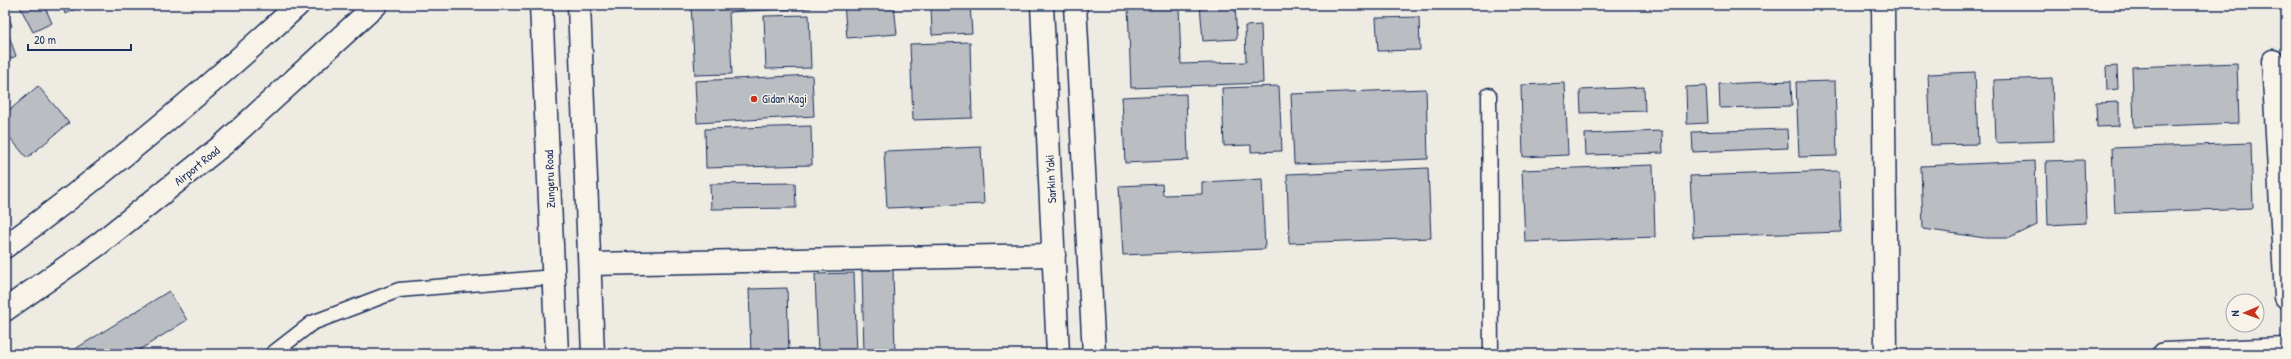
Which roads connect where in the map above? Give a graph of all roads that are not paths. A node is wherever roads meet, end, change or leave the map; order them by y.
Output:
1 (298, 5) edge
2 (376, 5) edge
3 (541, 5) edge
4 (579, 5) edge
5 (1042, 5) edge
6 (1075, 5) edge
7 (1882, 5) edge
8 (2273, 61) dead end
9 (1489, 95) dead end
10 (5, 247) edge
11 (1054, 255) junction
12 (590, 264) junction
13 (554, 277) junction
14 (2286, 297) edge
15 (5, 310) edge
16 (2286, 349) edge
17 (272, 354) edge
18 (558, 354) edge
19 (593, 354) edge
20 (1058, 354) edge
21 (1094, 354) edge
22 (1491, 354) edge
23 (1886, 354) edge
24 (2164, 354) edge

1 - 10 street
2 - 15 street, Airport Road
3 - 13 street, Zungeru Road
4 - 12 street
5 - 11 street, Sarkin Yaki
6 - 21 street
7 - 23 street
8 - 14 street
9 - 22 lane
11 - 12 street
11 - 20 street, Sarkin Yaki
12 - 19 street
13 - 17 lane
13 - 18 street, Zungeru Road
16 - 24 street

